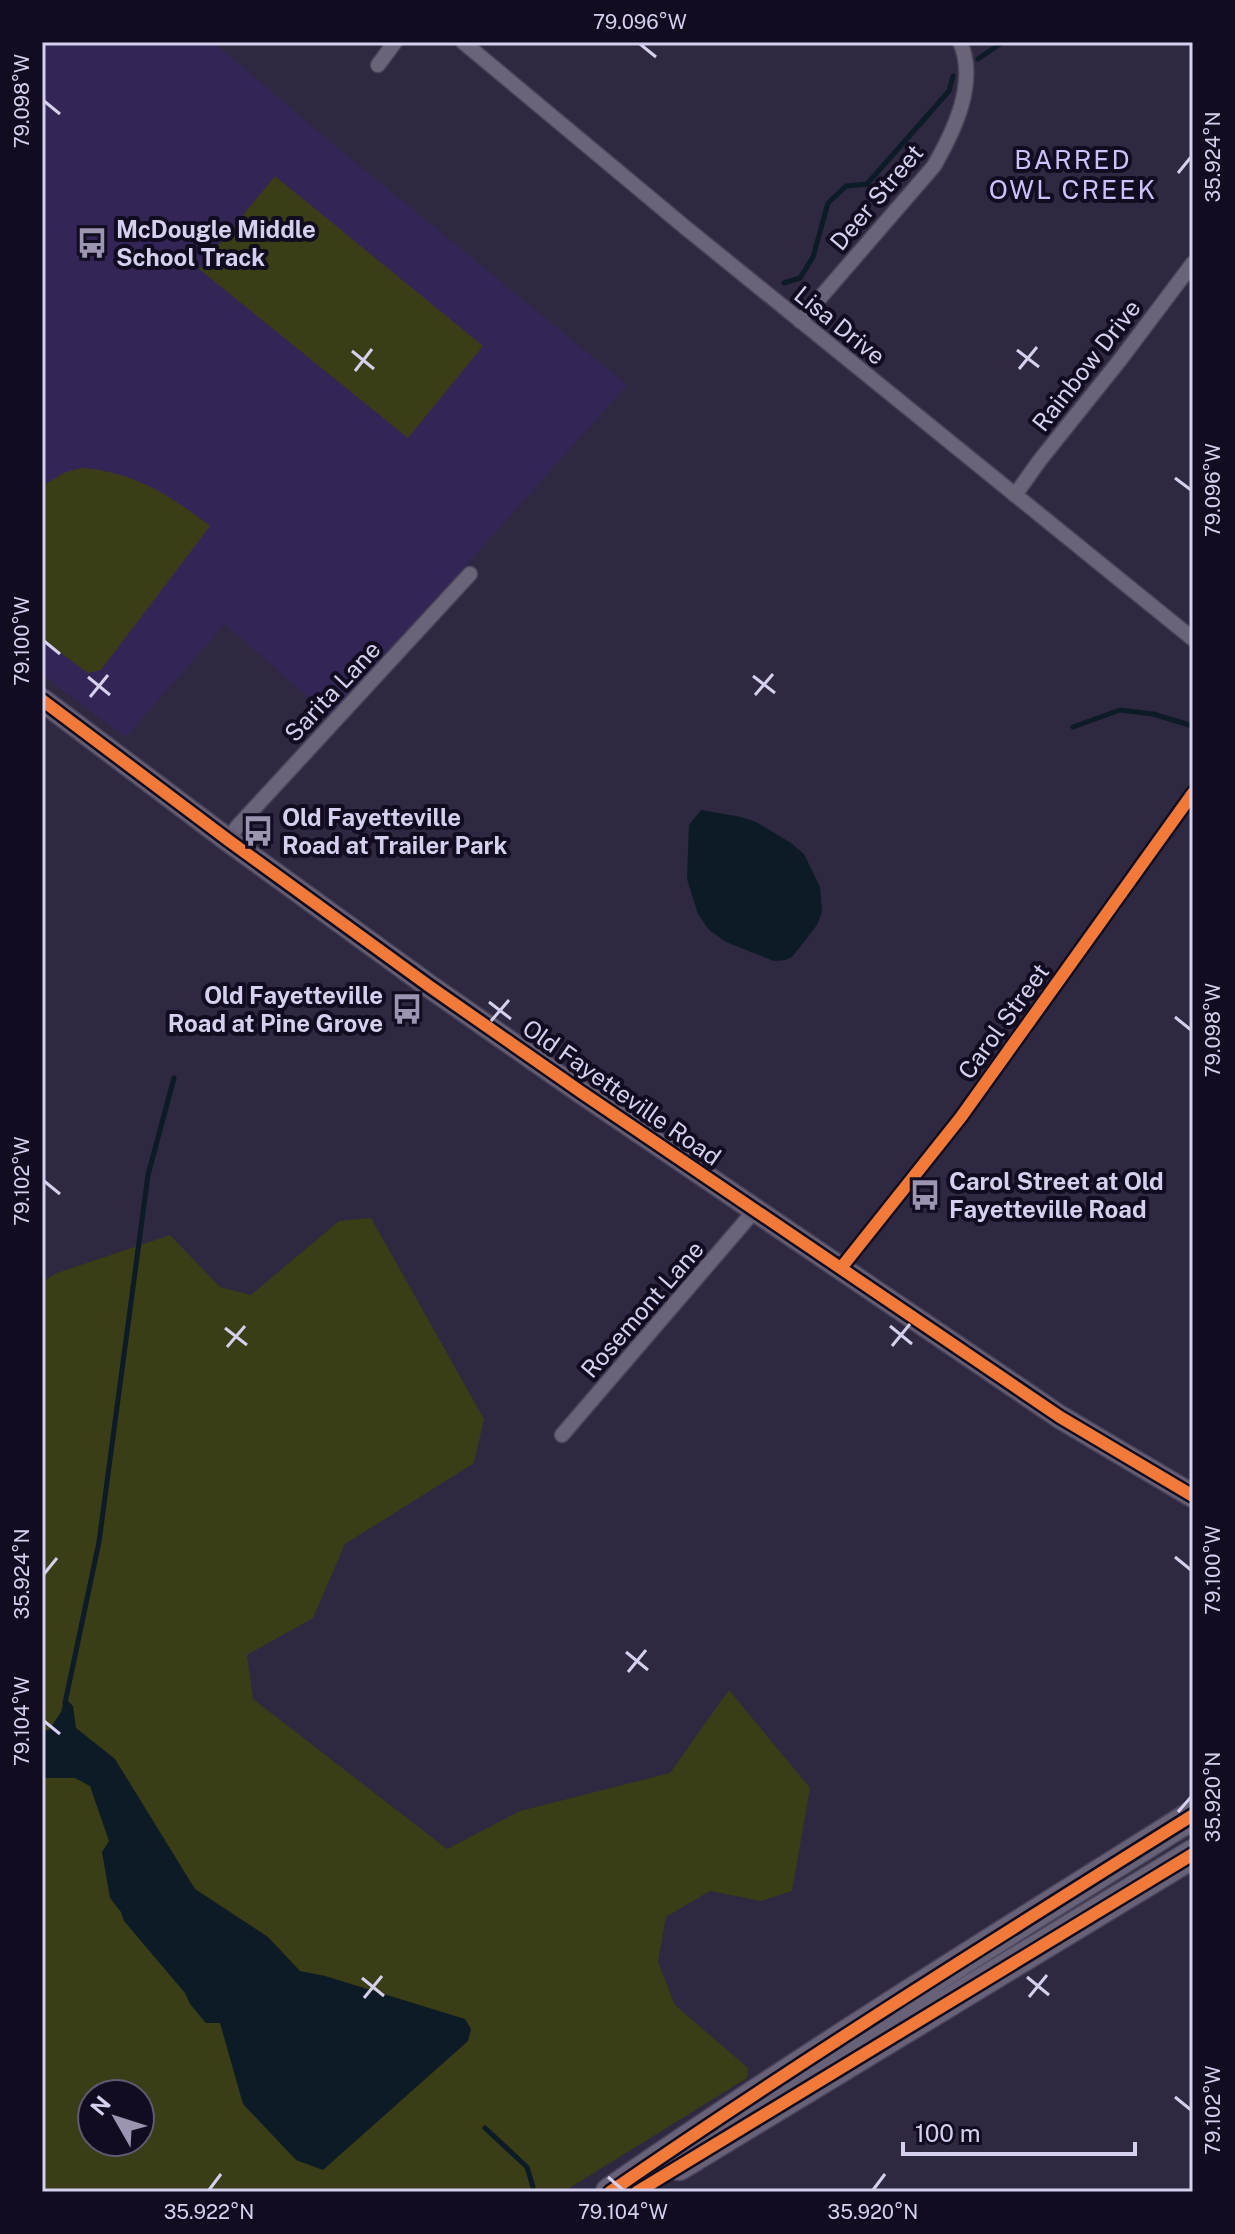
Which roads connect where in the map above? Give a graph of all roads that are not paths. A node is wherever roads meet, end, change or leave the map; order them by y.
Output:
1 (395, 42) edge
2 (463, 42) edge
3 (960, 42) edge
4 (378, 65) dead end
5 (1193, 263) edge
6 (800, 321) junction
7 (1015, 495) junction
8 (470, 574) dead end
9 (1193, 639) edge
10 (42, 700) edge
11 (1193, 793) edge
12 (228, 840) junction
13 (755, 1210) junction
14 (841, 1268) junction
15 (562, 1435) dead end
16 (1193, 1496) edge
17 (1193, 1815) edge
18 (1193, 1854) edge
19 (610, 2192) edge
20 (637, 2192) edge

1 - 4 street
2 - 6 street, Lisa Drive
3 - 6 street, Deer Street
5 - 7 street, Rainbow Drive
6 - 7 street, Lisa Drive
7 - 9 street, Lisa Drive
8 - 12 street, Sarita Lane
10 - 12 street, Old Fayetteville Road
11 - 14 street, Carol Street
12 - 13 street, Old Fayetteville Road
13 - 14 street, Old Fayetteville Road
13 - 15 street, Rosemont Lane
14 - 16 street, Old Fayetteville Road
17 - 19 highway
18 - 20 highway

